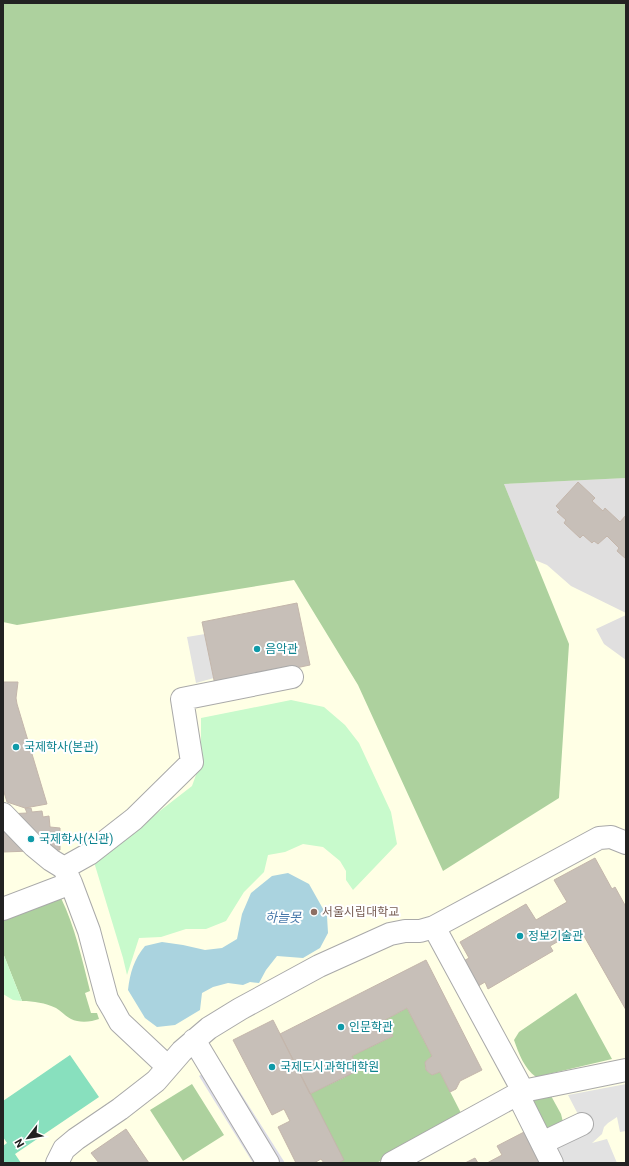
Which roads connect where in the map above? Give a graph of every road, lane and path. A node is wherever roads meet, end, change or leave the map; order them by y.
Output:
1 (292, 677) dead end
2 (3, 814) edge
3 (626, 843) edge
4 (67, 875) junction
5 (3, 909) edge
6 (434, 927) junction
7 (194, 1040) junction
8 (168, 1067) junction
9 (626, 1070) edge
10 (521, 1093) junction
11 (582, 1124) dead end
12 (542, 1143) junction
13 (57, 1163) edge
14 (268, 1163) edge
15 (392, 1163) edge
16 (552, 1163) edge

1 - 4 street
2 - 4 street
3 - 6 street
4 - 5 street
4 - 8 street
6 - 7 street
6 - 10 street
7 - 8 street
7 - 14 street
8 - 13 street
9 - 10 street
10 - 12 street
10 - 15 street
11 - 12 street
12 - 16 street

